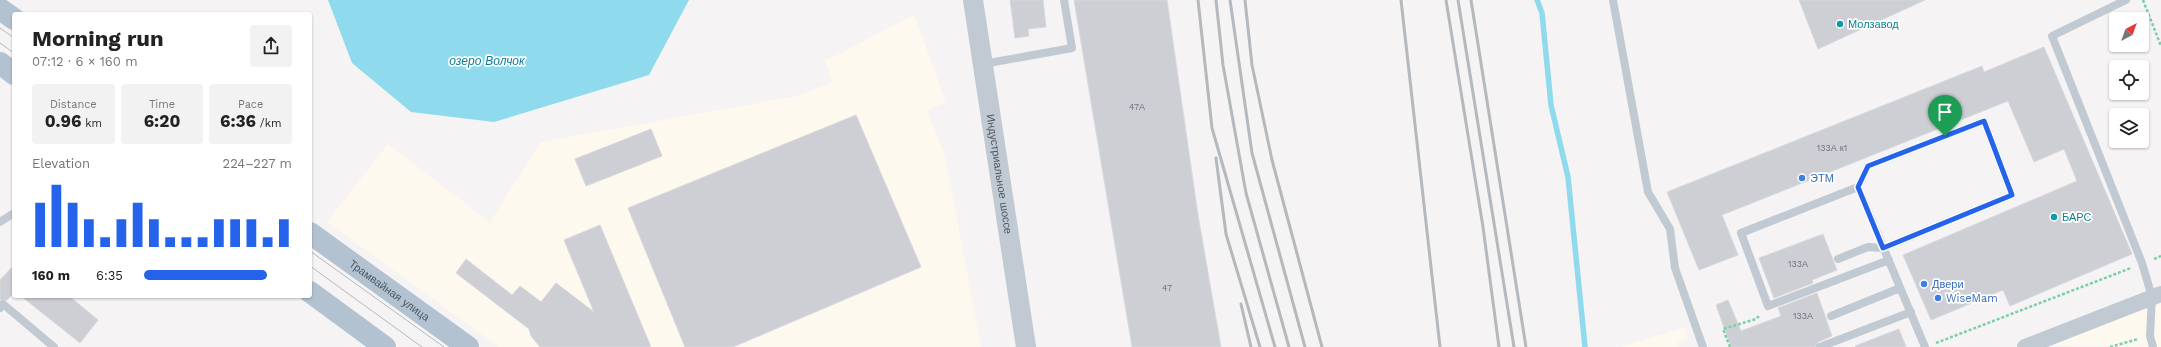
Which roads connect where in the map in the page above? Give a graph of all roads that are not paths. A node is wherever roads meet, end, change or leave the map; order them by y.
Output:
1 (973, 0) edge
2 (1064, 0) edge
3 (1613, 0) edge
4 (2126, 0) edge
5 (0, 9) edge
6 (12, 18) edge
7 (0, 63) edge
8 (982, 64) junction
9 (12, 72) edge
10 (1858, 187) junction
11 (12, 214) edge
12 (0, 222) edge
13 (312, 234) edge
14 (1883, 248) junction
15 (1838, 259) dead end
16 (1889, 260) junction
17 (1900, 288) junction
18 (312, 293) edge
19 (2157, 296) edge
20 (0, 308) edge
21 (1911, 312) junction
22 (1831, 316) dead end
23 (1928, 346) edge
24 (54, 347) edge
25 (384, 347) edge
26 (468, 347) edge
27 (1026, 347) edge
28 (1703, 347) edge
29 (1820, 347) edge
30 (2025, 347) edge
31 (2153, 347) edge

1 - 8 street, Индустриальное шоссе
2 - 8 lane
3 - 28 lane
4 - 19 lane
5 - 6 main road
7 - 9 main road
8 - 27 street, Индустриальное шоссе
10 - 14 lane
10 - 14 lane
10 - 16 lane
11 - 12 lane
13 - 26 main road, Трамвайная улица
14 - 15 lane
14 - 16 lane
16 - 17 lane
17 - 21 lane
17 - 22 lane
18 - 25 main road
19 - 30 street
19 - 31 lane
20 - 24 lane
21 - 23 lane
21 - 29 lane

